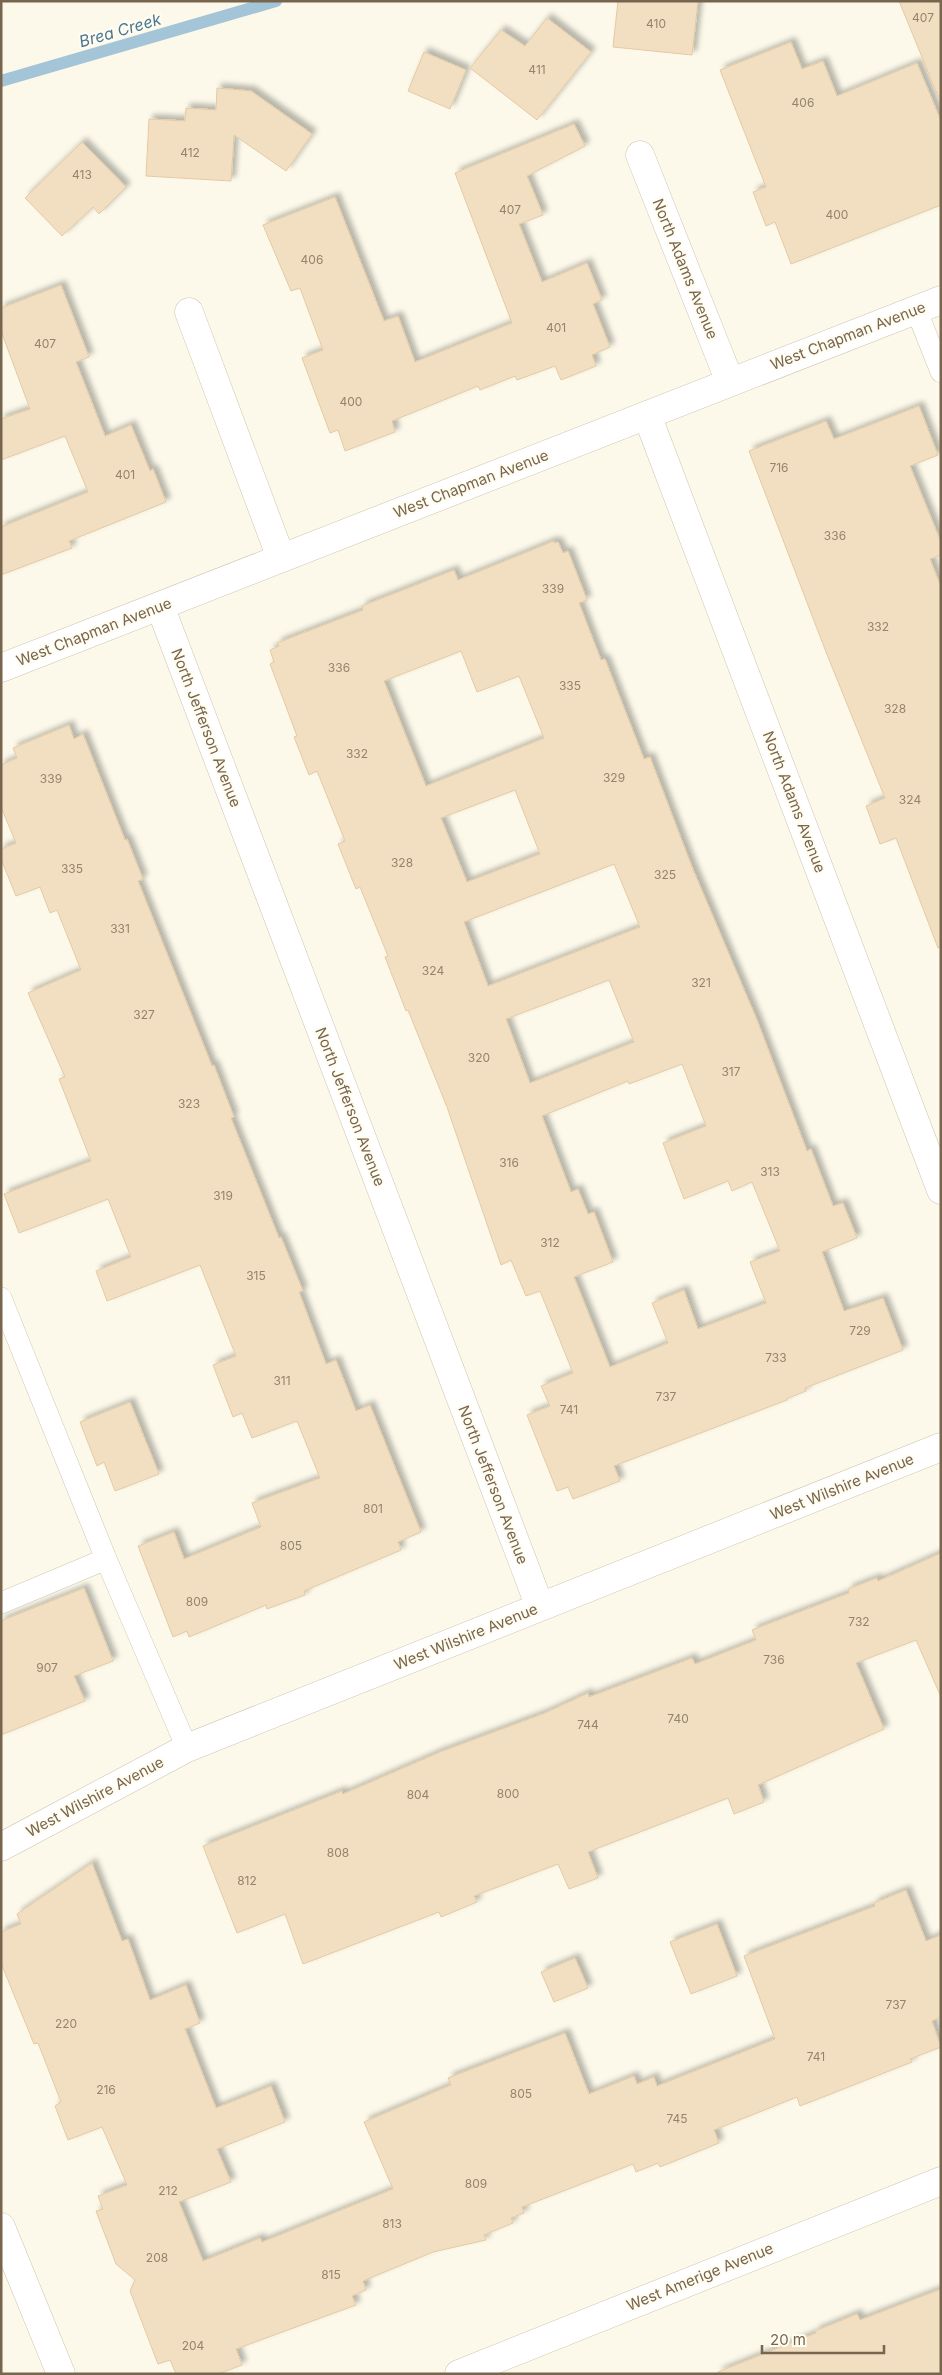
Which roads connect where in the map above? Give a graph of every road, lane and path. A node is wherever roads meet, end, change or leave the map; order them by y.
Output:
1 (640, 155) dead end
2 (941, 300) edge
3 (916, 309) junction
4 (190, 312) dead end
5 (941, 372) edge
6 (730, 382) junction
7 (647, 415) junction
8 (281, 558) junction
9 (160, 606) junction
10 (1, 668) edge
11 (941, 1190) edge
12 (1, 1298) edge
13 (941, 1447) edge
14 (106, 1559) junction
15 (1, 1603) edge
16 (540, 1607) junction
17 (187, 1748) junction
18 (1, 1847) edge
19 (941, 2180) edge
20 (1, 2227) edge
21 (61, 2374) edge
22 (458, 2374) edge

1 - 6 street, North Adams Avenue
2 - 3 street, West Chapman Avenue
3 - 5 lane
3 - 6 street, West Chapman Avenue
4 - 8 street
6 - 7 street, West Chapman Avenue
7 - 8 street, West Chapman Avenue
7 - 11 street, North Adams Avenue
8 - 9 street, West Chapman Avenue
9 - 10 street, West Chapman Avenue
9 - 16 street, North Jefferson Avenue
12 - 14 lane
13 - 16 street, West Wilshire Avenue
14 - 15 lane
14 - 17 lane
16 - 17 street, West Wilshire Avenue
17 - 18 street, West Wilshire Avenue
19 - 22 street, West Amerige Avenue
20 - 21 street

